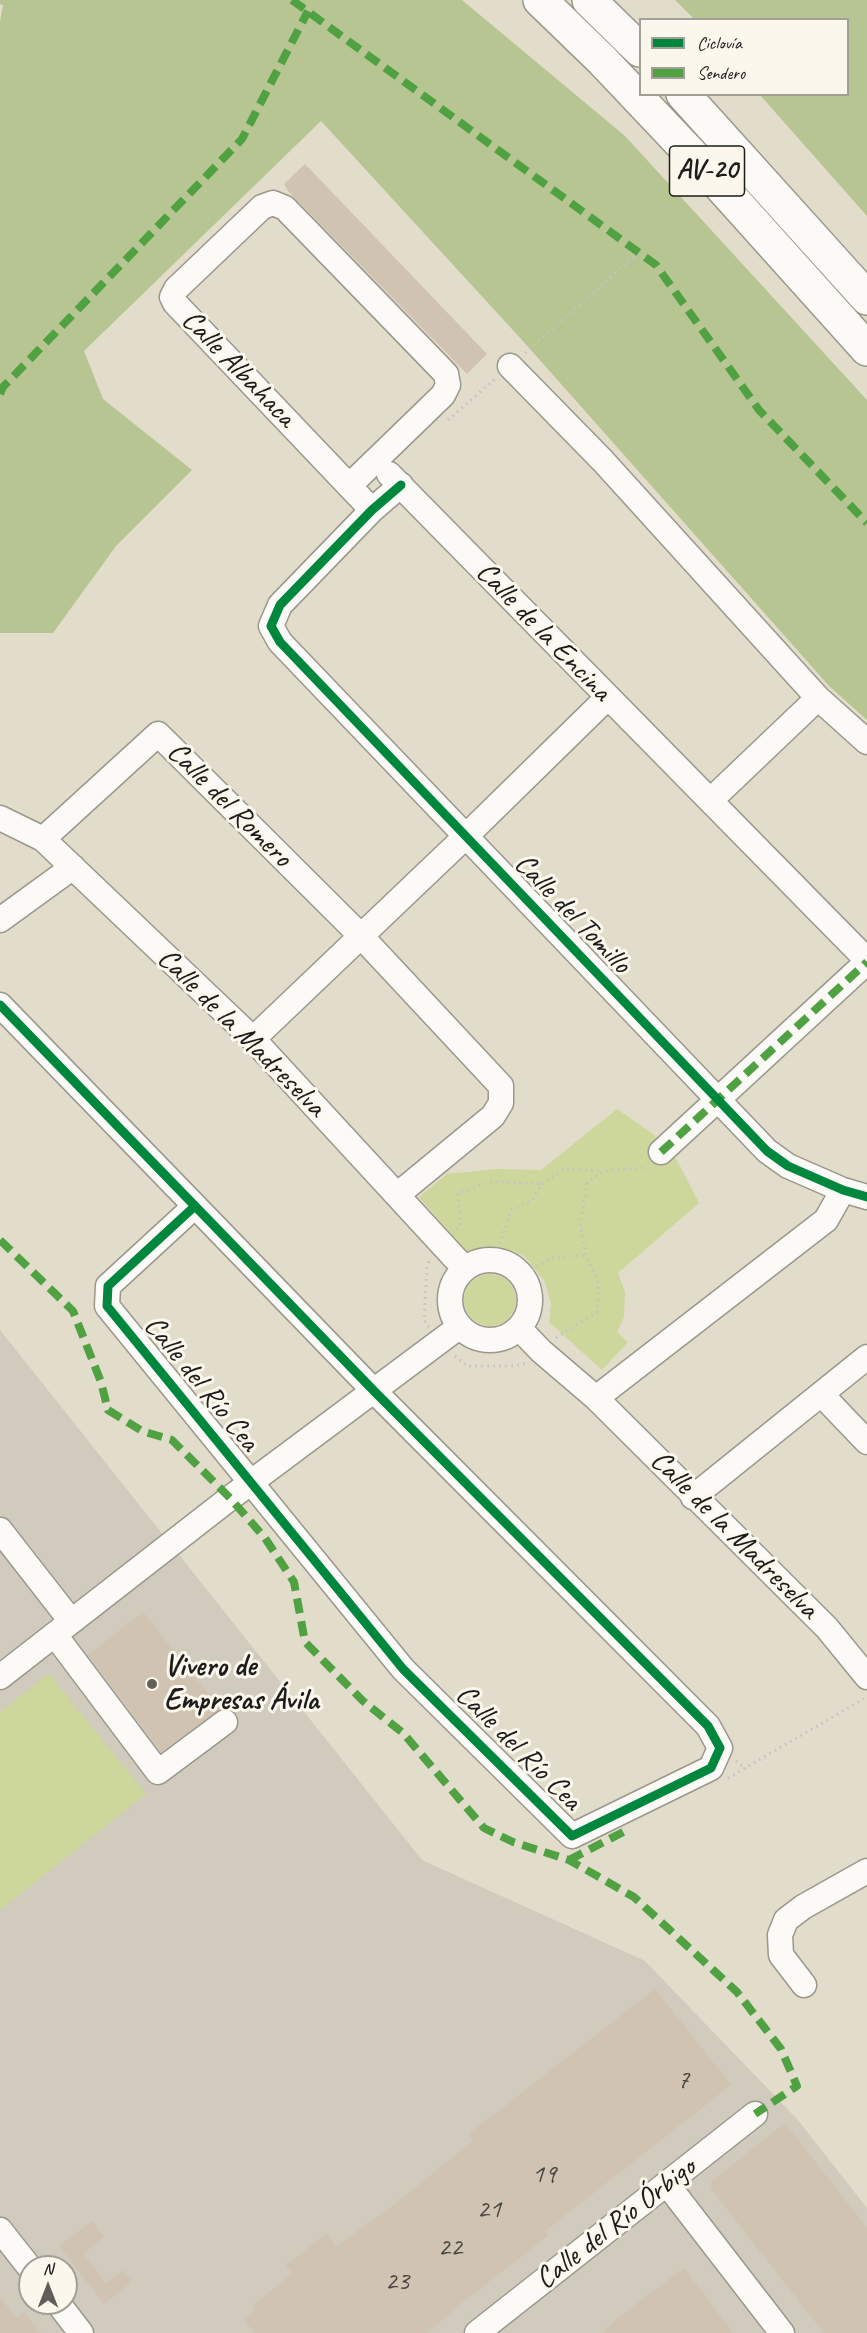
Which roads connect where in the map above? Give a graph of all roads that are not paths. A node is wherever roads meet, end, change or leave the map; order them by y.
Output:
1 (540, 0) edge
2 (589, 0) edge
3 (639, 49) edge
4 (685, 96) edge
5 (867, 298) edge
6 (867, 349) edge
7 (510, 366) dead end
8 (378, 461) junction
9 (401, 485) junction
10 (350, 486) junction
11 (372, 510) junction
12 (607, 698) junction
13 (818, 698) junction
14 (867, 742) edge
15 (712, 799) junction
16 (0, 818) edge
17 (465, 837) junction
18 (43, 839) junction
19 (73, 867) junction
20 (0, 920) edge
21 (360, 935) junction
22 (867, 961) edge
23 (0, 1005) edge
24 (253, 1038) junction
25 (719, 1101) junction
26 (661, 1152) road end
27 (843, 1190) junction
28 (397, 1195) junction
29 (867, 1197) edge
30 (195, 1206) junction
31 (465, 1269) junction
32 (459, 1327) junction
33 (519, 1328) junction
34 (867, 1357) edge
35 (375, 1392) junction
36 (821, 1394) junction
37 (596, 1398) junction
38 (867, 1442) edge
39 (250, 1484) junction
40 (693, 1497) junction
41 (0, 1530) edge
42 (63, 1628) junction
43 (0, 1677) edge
44 (867, 1677) edge
45 (225, 1722) dead end
46 (867, 1871) edge
47 (804, 1985) dead end
48 (755, 2114) dead end
49 (667, 2184) junction
50 (0, 2230) edge
51 (20, 2255) edge
52 (67, 2315) edge
53 (81, 2333) edge
54 (477, 2333) edge
55 (782, 2333) edge

1 - 6 highway, AV-20
2 - 3 highway
4 - 5 highway, AV-20
7 - 13 street
8 - 9 street, Calle de la Encina
8 - 10 street
8 - 10 street, Calle Albahaca
9 - 11 street
9 - 12 street, Calle de la Encina
10 - 11 street, Calle Albahaca
11 - 17 street, Calle del Tomillo
12 - 15 street, Calle de la Encina
12 - 17 street
13 - 14 street
13 - 15 street
15 - 22 street, Calle de la Encina
16 - 18 street, Calle de la Madreselva
17 - 21 street
17 - 25 street, Calle del Tomillo
18 - 19 street, Calle de la Madreselva
18 - 21 street, Calle del Romero
19 - 20 street
19 - 24 street, Calle de la Madreselva
21 - 24 street
21 - 28 street, Calle del Romero
22 - 25 street
23 - 30 street, Calle del Río Cea
24 - 28 street, Calle de la Madreselva
25 - 26 street
25 - 27 street, Calle del Tomillo
27 - 29 street, Calle del Tomillo
27 - 37 street
28 - 31 street, Calle de la Madreselva
30 - 35 street, Calle del Río Cea
30 - 39 street, Calle del Río Cea
31 - 32 street
31 - 33 street
32 - 33 street
32 - 35 street, Calle del Río Cea
33 - 37 street, Calle de la Madreselva
34 - 36 street
35 - 39 street, Calle del Río Cea
35 - 39 street, Calle del Río Cea
36 - 38 street
36 - 40 street
37 - 40 street, Calle de la Madreselva
39 - 42 street, Calle del Río Cea
40 - 44 street, Calle de la Madreselva
41 - 42 street
42 - 43 street, Calle del Río Cea
42 - 45 street
46 - 47 street
48 - 49 street, Calle del Río Órbigo
49 - 54 street, Calle del Río Órbigo
49 - 55 street
50 - 51 street
52 - 53 street

